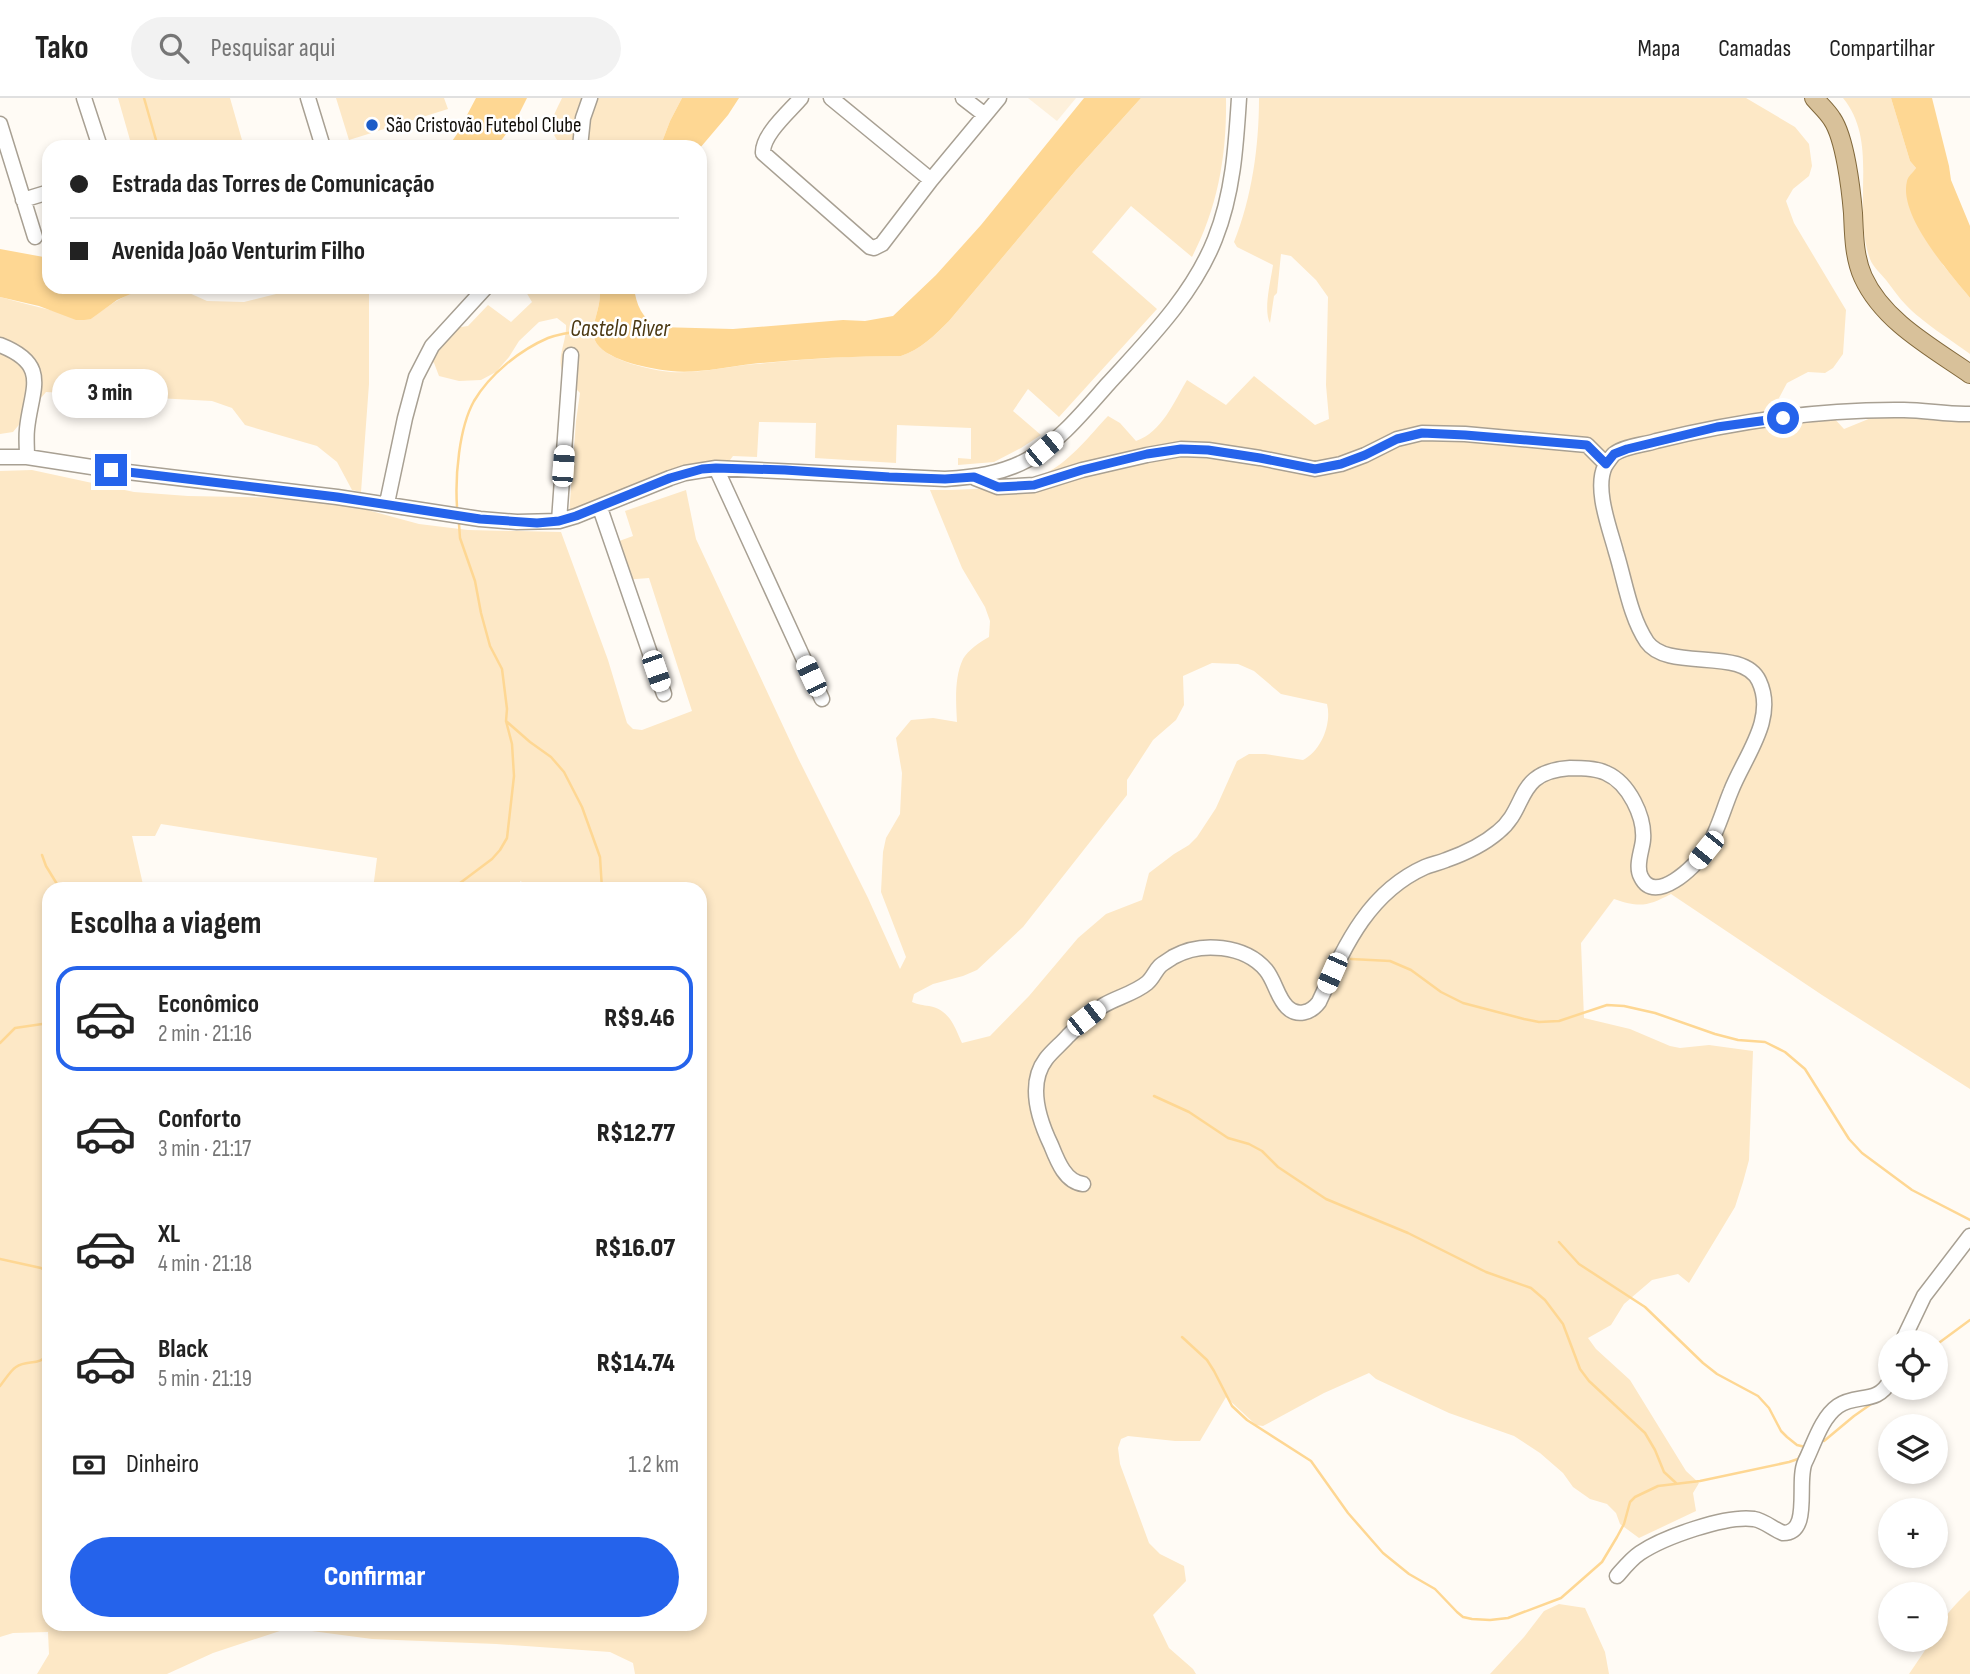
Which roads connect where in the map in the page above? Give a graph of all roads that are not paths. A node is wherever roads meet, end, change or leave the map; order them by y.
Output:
1 (84, 98) edge
2 (308, 98) edge
3 (590, 98) edge
4 (801, 98) edge
5 (831, 98) edge
6 (963, 98) edge
7 (999, 98) edge
8 (1239, 98) edge
9 (1814, 98) edge
10 (985, 116) junction
11 (0, 124) edge
12 (98, 140) edge
13 (321, 140) edge
14 (581, 140) edge
15 (931, 180) junction
16 (42, 194) edge
17 (23, 200) junction
18 (35, 237) dead end
19 (480, 294) edge
20 (0, 345) edge
21 (571, 355) dead end
22 (1970, 373) edge
23 (1970, 414) edge
24 (0, 457) edge
25 (27, 457) junction
26 (1606, 464) junction
27 (716, 468) junction
28 (974, 477) junction
29 (387, 503) junction
30 (600, 508) junction
31 (559, 521) junction
32 (664, 694) dead end
33 (822, 699) dead end
34 (1083, 1184) dead end
35 (1970, 1236) edge
36 (1907, 1330) edge
37 (1878, 1394) edge
38 (1617, 1576) dead end

1 - 12 street
2 - 13 street
3 - 14 street
4 - 15 street
5 - 15 street
6 - 10 street
7 - 10 street
8 - 28 street
9 - 22 main road
10 - 15 street
11 - 17 street
16 - 17 street
17 - 18 street
19 - 29 street
20 - 25 street
21 - 31 street
23 - 26 street
24 - 25 street
25 - 29 street
26 - 28 street
26 - 34 street
27 - 28 street
27 - 30 street
27 - 33 street
29 - 31 street
30 - 31 street
30 - 32 street
35 - 36 street
37 - 38 street

